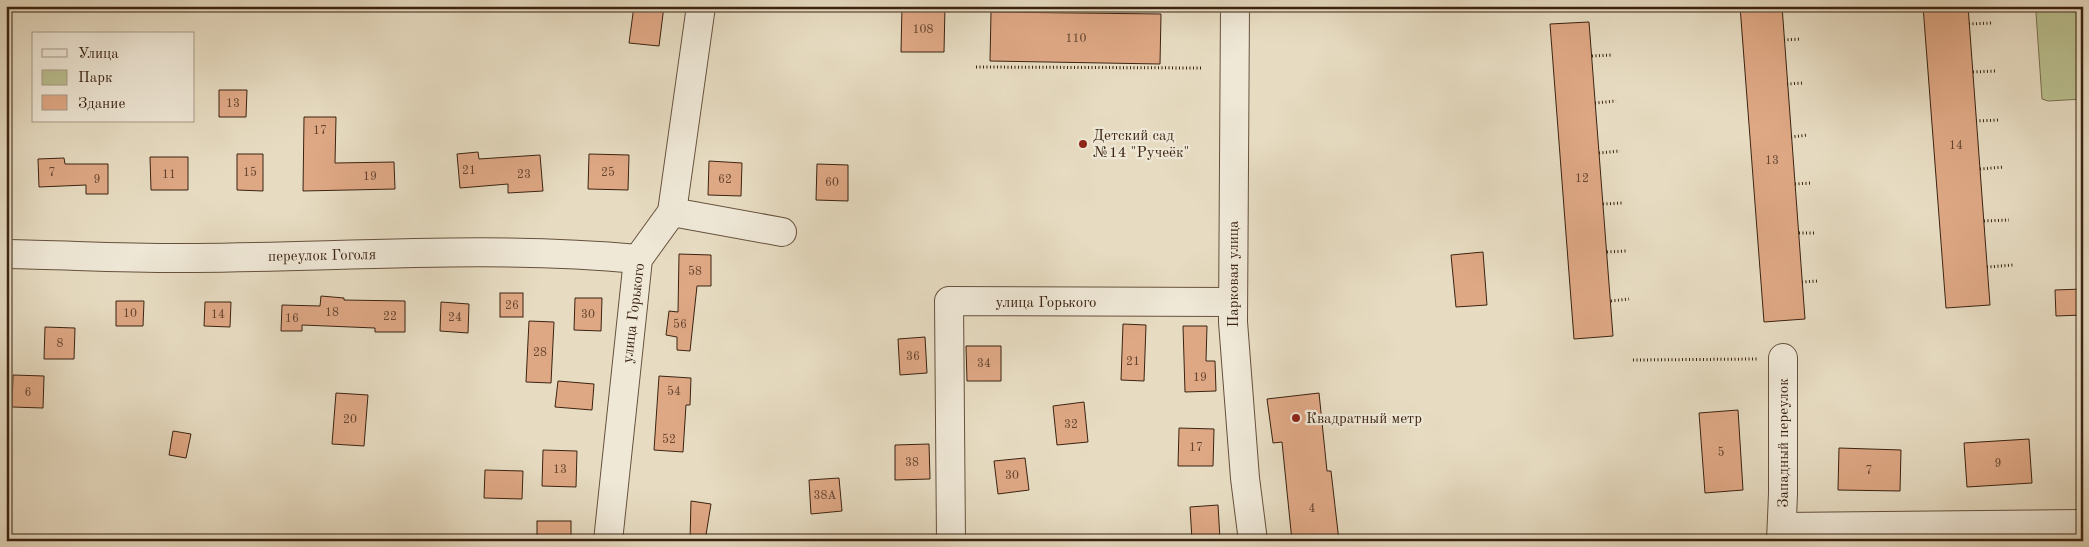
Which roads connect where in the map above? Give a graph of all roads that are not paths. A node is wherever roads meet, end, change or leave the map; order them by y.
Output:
1 (701, 6) edge
2 (1235, 6) edge
3 (672, 212) junction
4 (782, 232) dead end
5 (6, 254) edge
6 (638, 259) junction
7 (1232, 302) junction
8 (1783, 358) road end
9 (2083, 524) edge
10 (1781, 534) edge
11 (608, 541) edge
12 (951, 541) edge
13 (1253, 541) edge

1 - 3 street, улица Горького
2 - 7 street, Парковая улица
3 - 4 street
3 - 6 street, улица Горького
5 - 6 street, переулок Гоголя
6 - 11 street, улица Горького
7 - 12 street, улица Горького
7 - 13 street, Парковая улица
8 - 10 street, Западный переулок
9 - 10 street, Западный переулок

